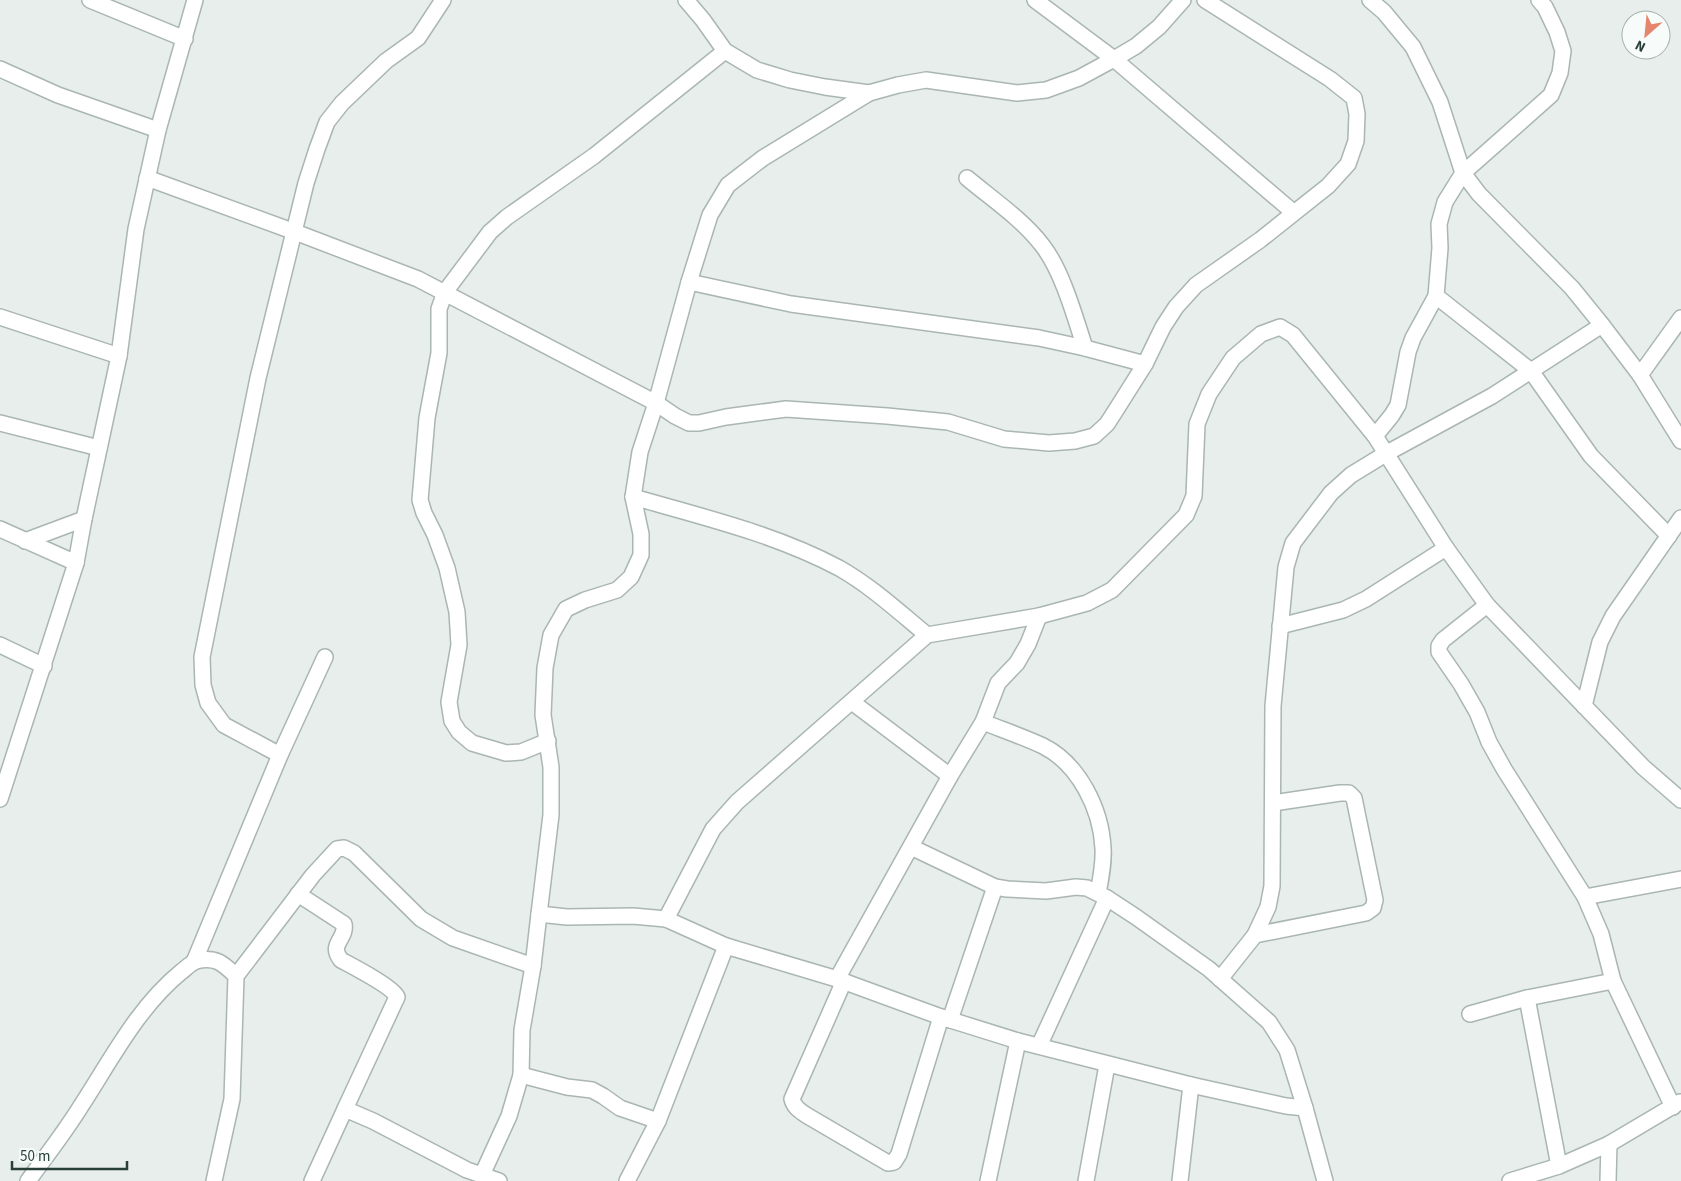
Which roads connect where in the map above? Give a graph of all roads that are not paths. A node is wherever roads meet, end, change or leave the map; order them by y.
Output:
1 (90, 0) edge
2 (195, 0) edge
3 (443, 0) edge
4 (686, 0) edge
5 (1035, 0) edge
6 (1183, 0) edge
7 (1205, 0) edge
8 (1370, 0) edge
9 (1539, 0) edge
10 (185, 39) junction
11 (725, 52) junction
12 (1114, 59) junction
13 (0, 69) edge
14 (869, 93) junction
15 (158, 130) junction
16 (1464, 173) junction
17 (147, 178) junction
18 (967, 178) dead end
19 (1293, 212) junction
20 (295, 232) junction
21 (689, 282) junction
22 (445, 292) junction
23 (1436, 296) junction
24 (0, 317) edge
25 (1681, 318) edge
26 (1602, 325) junction
27 (1085, 348) junction
28 (119, 356) junction
29 (1145, 364) junction
30 (1530, 371) junction
31 (1640, 375) junction
32 (656, 403) junction
33 (0, 423) edge
34 (1375, 436) junction
35 (1681, 441) edge
36 (99, 448) junction
37 (1386, 453) junction
38 (633, 497) junction
39 (84, 518) junction
40 (1681, 518) edge
41 (0, 529) edge
42 (1669, 536) junction
43 (25, 541) junction
44 (1446, 548) junction
45 (76, 563) junction
46 (1487, 605) junction
47 (1039, 616) junction
48 (1280, 626) junction
49 (927, 635) junction
50 (0, 645) edge
51 (326, 657) dead end
52 (44, 666) junction
53 (852, 702) junction
54 (1584, 706) junction
55 (983, 722) junction
56 (548, 741) junction
57 (280, 755) junction
58 (950, 776) junction
59 (3, 778) edge
60 (0, 799) edge
61 (1681, 800) edge
62 (1273, 803) junction
63 (911, 847) junction
64 (1681, 879) edge
65 (995, 887) junction
66 (298, 894) junction
67 (1103, 896) junction
68 (1586, 897) junction
69 (539, 914) junction
70 (666, 919) junction
71 (1255, 935) junction
72 (726, 946) junction
73 (194, 962) junction
74 (533, 966) junction
75 (236, 976) junction
76 (1220, 979) junction
77 (840, 980) junction
78 (1613, 981) junction
79 (1527, 998) junction
80 (1470, 1014) dead end
81 (945, 1018) junction
82 (1018, 1040) junction
83 (1039, 1046) junction
84 (1108, 1065) junction
85 (521, 1075) junction
86 (1191, 1086) junction
87 (1677, 1104) edge
88 (1305, 1108) junction
89 (345, 1109) junction
90 (658, 1121) junction
91 (1609, 1144) junction
92 (1559, 1166) junction
93 (482, 1175) junction
94 (465, 1176) edge
95 (28, 1181) edge
96 (214, 1181) edge
97 (312, 1181) edge
98 (499, 1181) edge
99 (627, 1181) edge
100 (988, 1181) edge
101 (1086, 1181) edge
102 (1180, 1181) edge
103 (1325, 1181) edge
104 (1510, 1181) edge
105 (1608, 1181) edge

1 - 10 street
2 - 10 street
3 - 20 street
4 - 11 street
5 - 12 street
6 - 12 street
7 - 19 street
8 - 16 street
9 - 16 street
10 - 15 street
11 - 14 street
11 - 22 street
12 - 14 street
12 - 19 street
13 - 15 street
14 - 21 street
15 - 17 street
16 - 23 street
16 - 26 street
17 - 20 street
17 - 28 street
18 - 27 street
19 - 29 street
20 - 22 street
20 - 57 street
21 - 27 street
21 - 32 street
22 - 32 street
22 - 56 street
23 - 30 street
23 - 34 street
24 - 28 street
25 - 31 street
26 - 30 street
26 - 31 street
27 - 29 street
28 - 36 street
29 - 32 street
30 - 37 street
30 - 42 street
31 - 35 street
32 - 38 street
33 - 36 street
34 - 37 street
34 - 47 street
36 - 39 street
37 - 44 street
37 - 48 street
38 - 49 street
38 - 56 street
39 - 43 street
39 - 45 street
40 - 42 street
41 - 43 street
42 - 54 street
43 - 45 street
44 - 46 street
44 - 48 street
45 - 52 street
46 - 54 street
46 - 68 street
47 - 49 street
47 - 55 street
48 - 62 street
49 - 53 street
50 - 52 street
51 - 57 street
52 - 59 street
53 - 58 street
53 - 70 street
54 - 61 street
55 - 58 street
55 - 67 street
56 - 69 street
57 - 73 street
58 - 63 street
59 - 60 street
62 - 71 street
62 - 71 street
63 - 65 street
63 - 77 street
64 - 68 street
65 - 67 street
65 - 81 street
66 - 74 street
66 - 75 street
66 - 89 street
67 - 76 street
67 - 83 street
68 - 78 street
69 - 70 street
69 - 74 street
70 - 72 street
71 - 76 street
72 - 77 street
72 - 90 street
73 - 75 street
73 - 95 street
74 - 85 street
75 - 96 street
76 - 88 street
77 - 81 street
77 - 81 street
78 - 79 street
78 - 87 street
79 - 80 street
79 - 92 street
81 - 82 street
82 - 83 street
82 - 100 street
83 - 84 street
84 - 86 street
84 - 101 street
85 - 90 street
85 - 93 street
86 - 88 street
86 - 102 street
87 - 91 street
88 - 103 street
89 - 94 street
89 - 97 street
90 - 99 street
91 - 92 street
91 - 105 street
92 - 104 street
93 - 94 street
93 - 98 street

